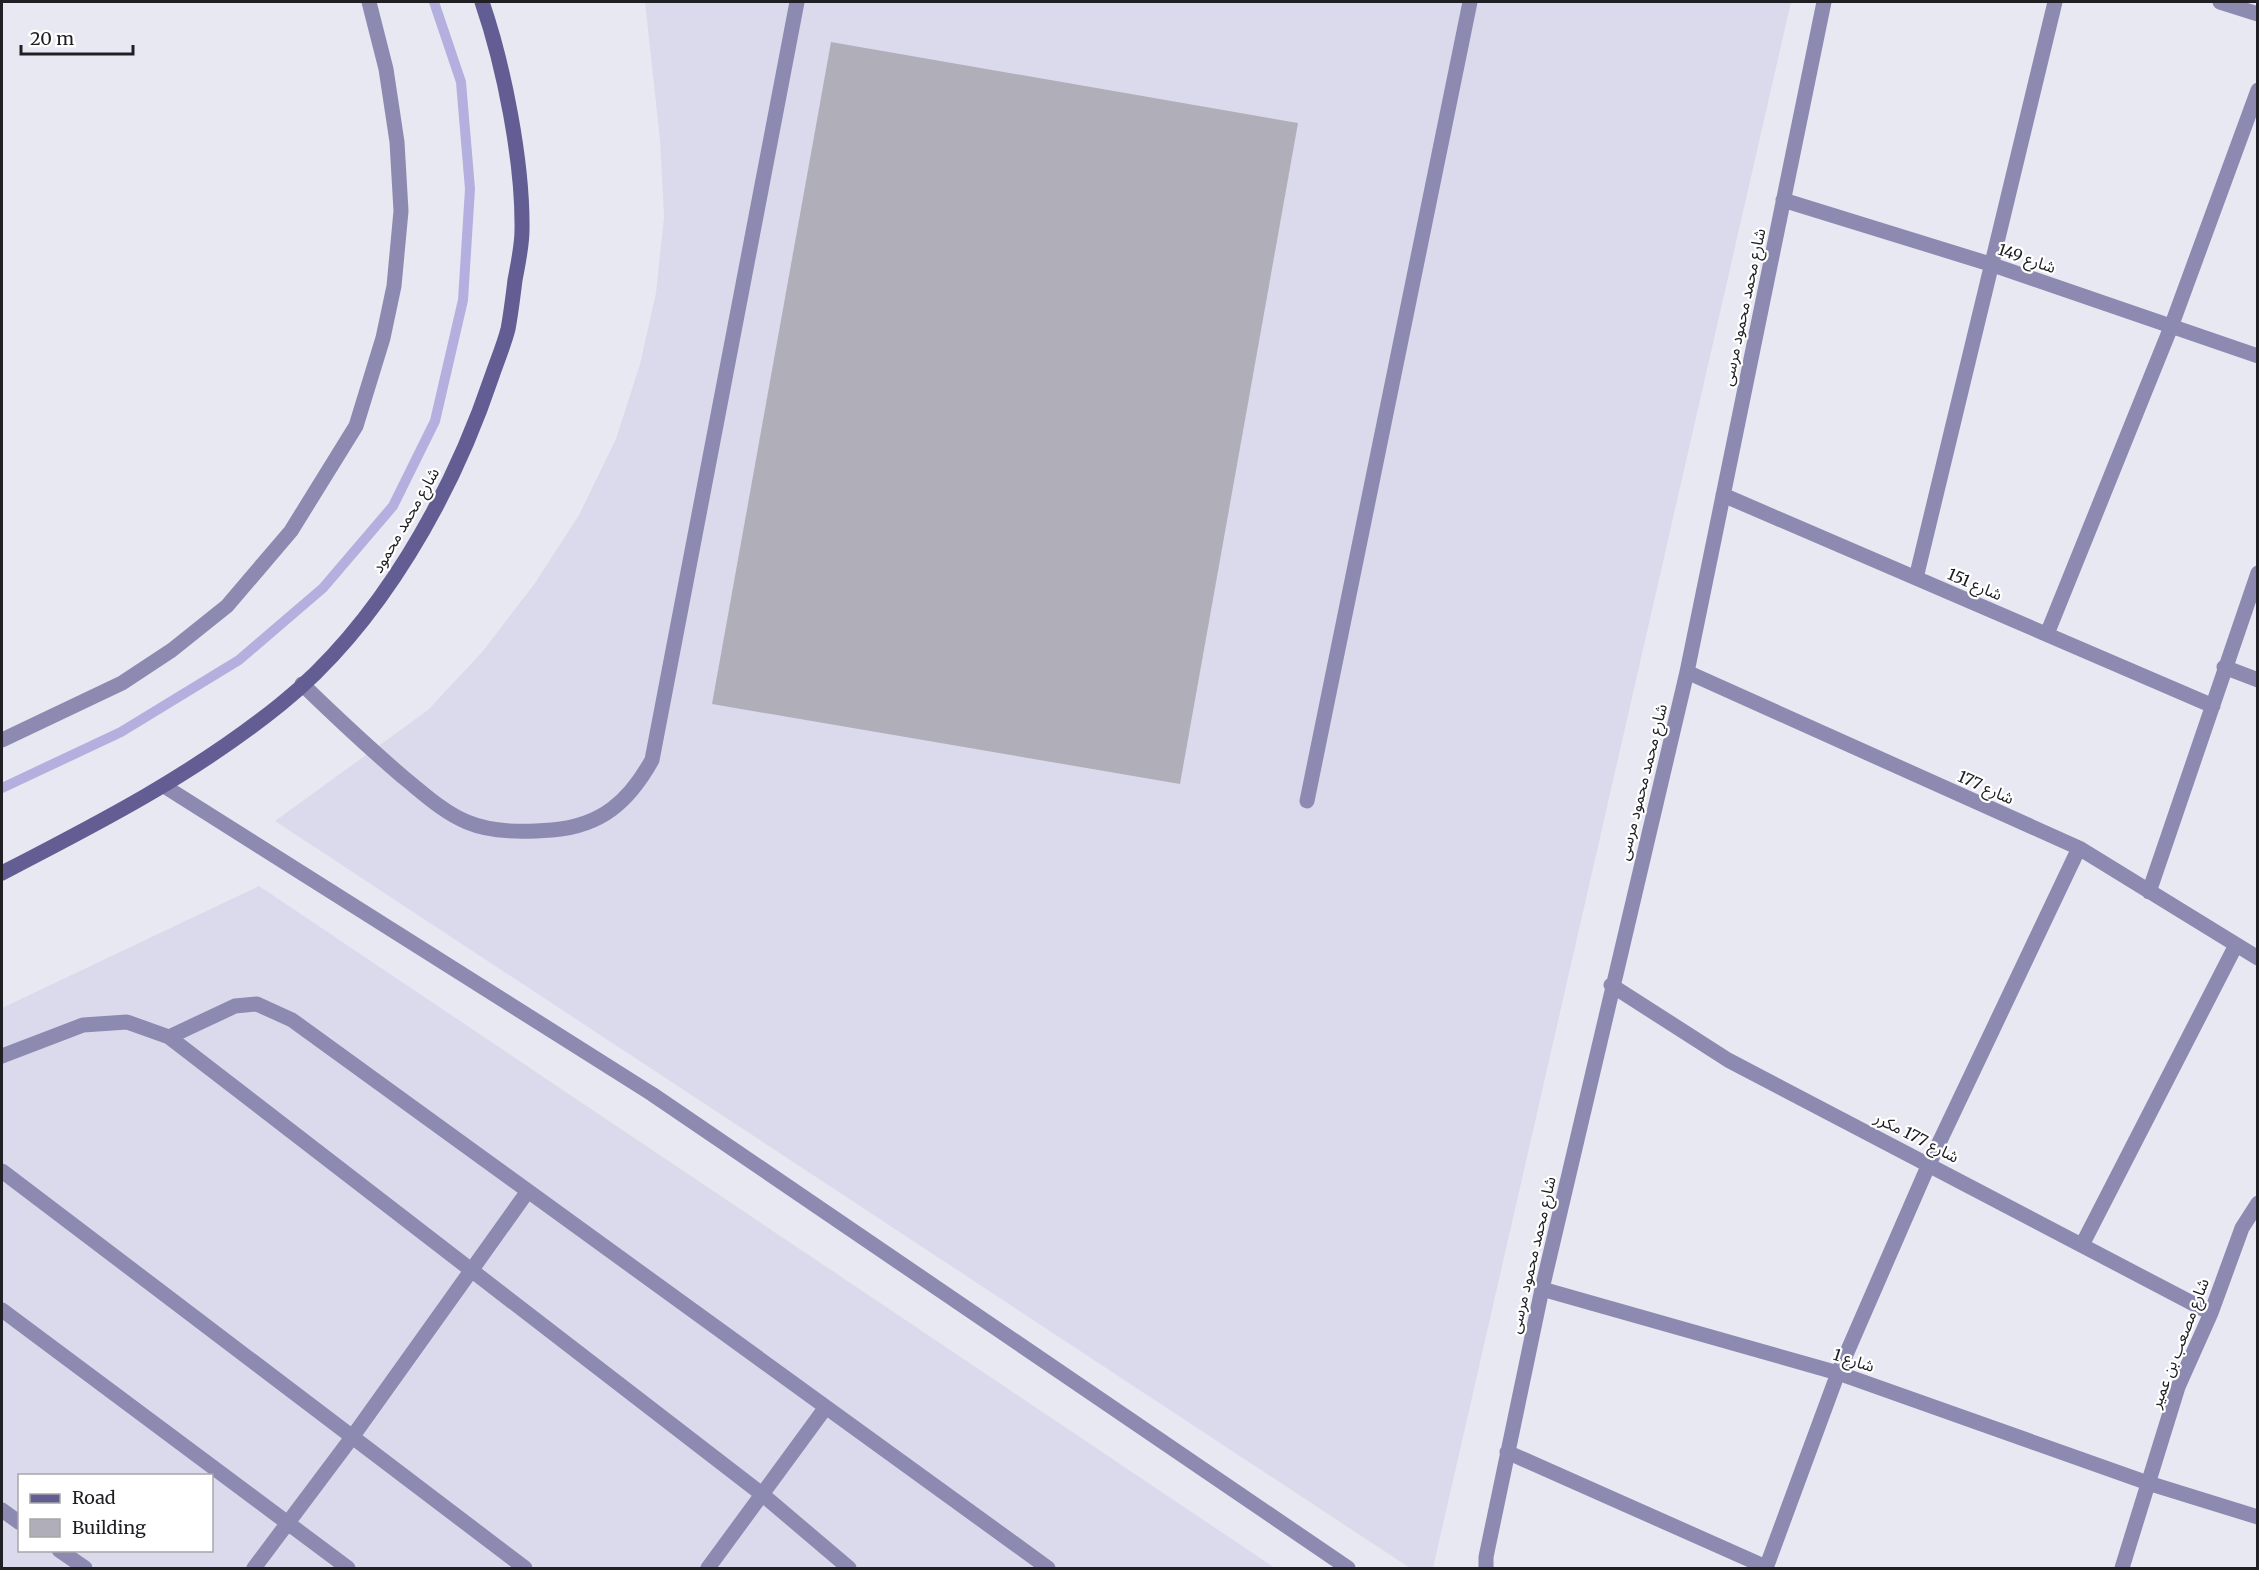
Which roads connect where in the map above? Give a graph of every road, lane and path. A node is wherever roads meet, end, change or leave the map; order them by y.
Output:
1 (369, 2) edge
2 (482, 2) edge
3 (797, 2) edge
4 (1470, 2) edge
5 (1824, 2) edge
6 (2055, 2) edge
7 (2220, 2) edge
8 (2258, 14) edge
9 (2258, 90) edge
10 (1783, 200) junction
11 (1990, 264) junction
12 (2171, 327) junction
13 (2258, 356) edge
14 (1723, 495) junction
15 (2258, 573) edge
16 (1916, 578) junction
17 (2047, 634) junction
18 (2224, 667) junction
19 (1687, 672) junction
20 (2258, 680) edge
21 (302, 684) junction
22 (2213, 706) junction
23 (2, 740) edge
24 (164, 786) junction
25 (1306, 801) dead end
26 (2079, 848) junction
27 (2, 873) edge
28 (2149, 892) junction
29 (2236, 945) junction
30 (2258, 958) edge
31 (1611, 985) junction
32 (169, 1036) junction
33 (2, 1056) edge
34 (1929, 1164) junction
35 (2, 1171) edge
36 (528, 1191) junction
37 (2258, 1203) edge
38 (2082, 1245) junction
39 (472, 1270) junction
40 (1542, 1289) junction
41 (2, 1310) edge
42 (2211, 1313) junction
43 (1838, 1373) junction
44 (826, 1407) junction
45 (353, 1436) junction
46 (1507, 1452) junction
47 (2148, 1483) junction
48 (763, 1496) junction
49 (2, 1510) edge
50 (2258, 1517) edge
51 (18, 1522) edge
52 (287, 1522) junction
53 (60, 1552) edge
54 (1766, 1568) edge
55 (85, 1569) edge
56 (254, 1569) edge
57 (348, 1569) edge
58 (525, 1569) edge
59 (708, 1569) edge
60 (849, 1569) edge
61 (1048, 1569) edge
62 (1348, 1569) edge
63 (1486, 1569) edge
64 (2122, 1569) edge

1 - 23 street
2 - 21 street, شارع محمد محمود
3 - 21 street
4 - 25 street
5 - 10 street, شارع محمد محمود مرسى
6 - 11 street
7 - 8 street
9 - 12 street
10 - 11 street, شارع 149
10 - 14 street, شارع محمد محمود مرسى
11 - 12 street, شارع 149
11 - 16 street
12 - 13 street, شارع 149
12 - 17 street
14 - 16 street, شارع 151
14 - 19 street, شارع محمد محمود مرسى
15 - 18 street
16 - 17 street, شارع 151
17 - 22 street, شارع 151
18 - 20 street
18 - 22 street
19 - 26 street, شارع 177
19 - 31 street, شارع محمد محمود مرسى
21 - 24 street, شارع محمد محمود
22 - 28 street
24 - 27 street, شارع محمد محمود
24 - 62 street
26 - 28 street, شارع 177
26 - 34 street
28 - 29 street, شارع 177
29 - 30 street, شارع 177
29 - 38 street
31 - 34 street, شارع 177 مكرر
31 - 40 street, شارع محمد محمود مرسى
32 - 33 street
32 - 36 street
32 - 39 street
34 - 38 street, شارع 177 مكرر
34 - 43 street
35 - 45 street
36 - 39 street
36 - 44 street
37 - 42 street, شارع مصعب بن عمير
38 - 42 street, شارع 177 مكرر
39 - 45 street
39 - 48 street
40 - 43 street, شارع 1
40 - 46 street, شارع محمد محمود مرسى
41 - 52 street
42 - 47 street, شارع مصعب بن عمير
43 - 47 street, شارع 1
43 - 54 street
44 - 48 street
44 - 61 street
45 - 52 street
45 - 58 street
46 - 54 street
46 - 63 street, شارع محمد محمود مرسى
47 - 50 street, شارع 1
47 - 64 street, شارع مصعب بن عمير
48 - 59 street
48 - 60 street
49 - 51 street
52 - 56 street
52 - 57 street
53 - 55 street

